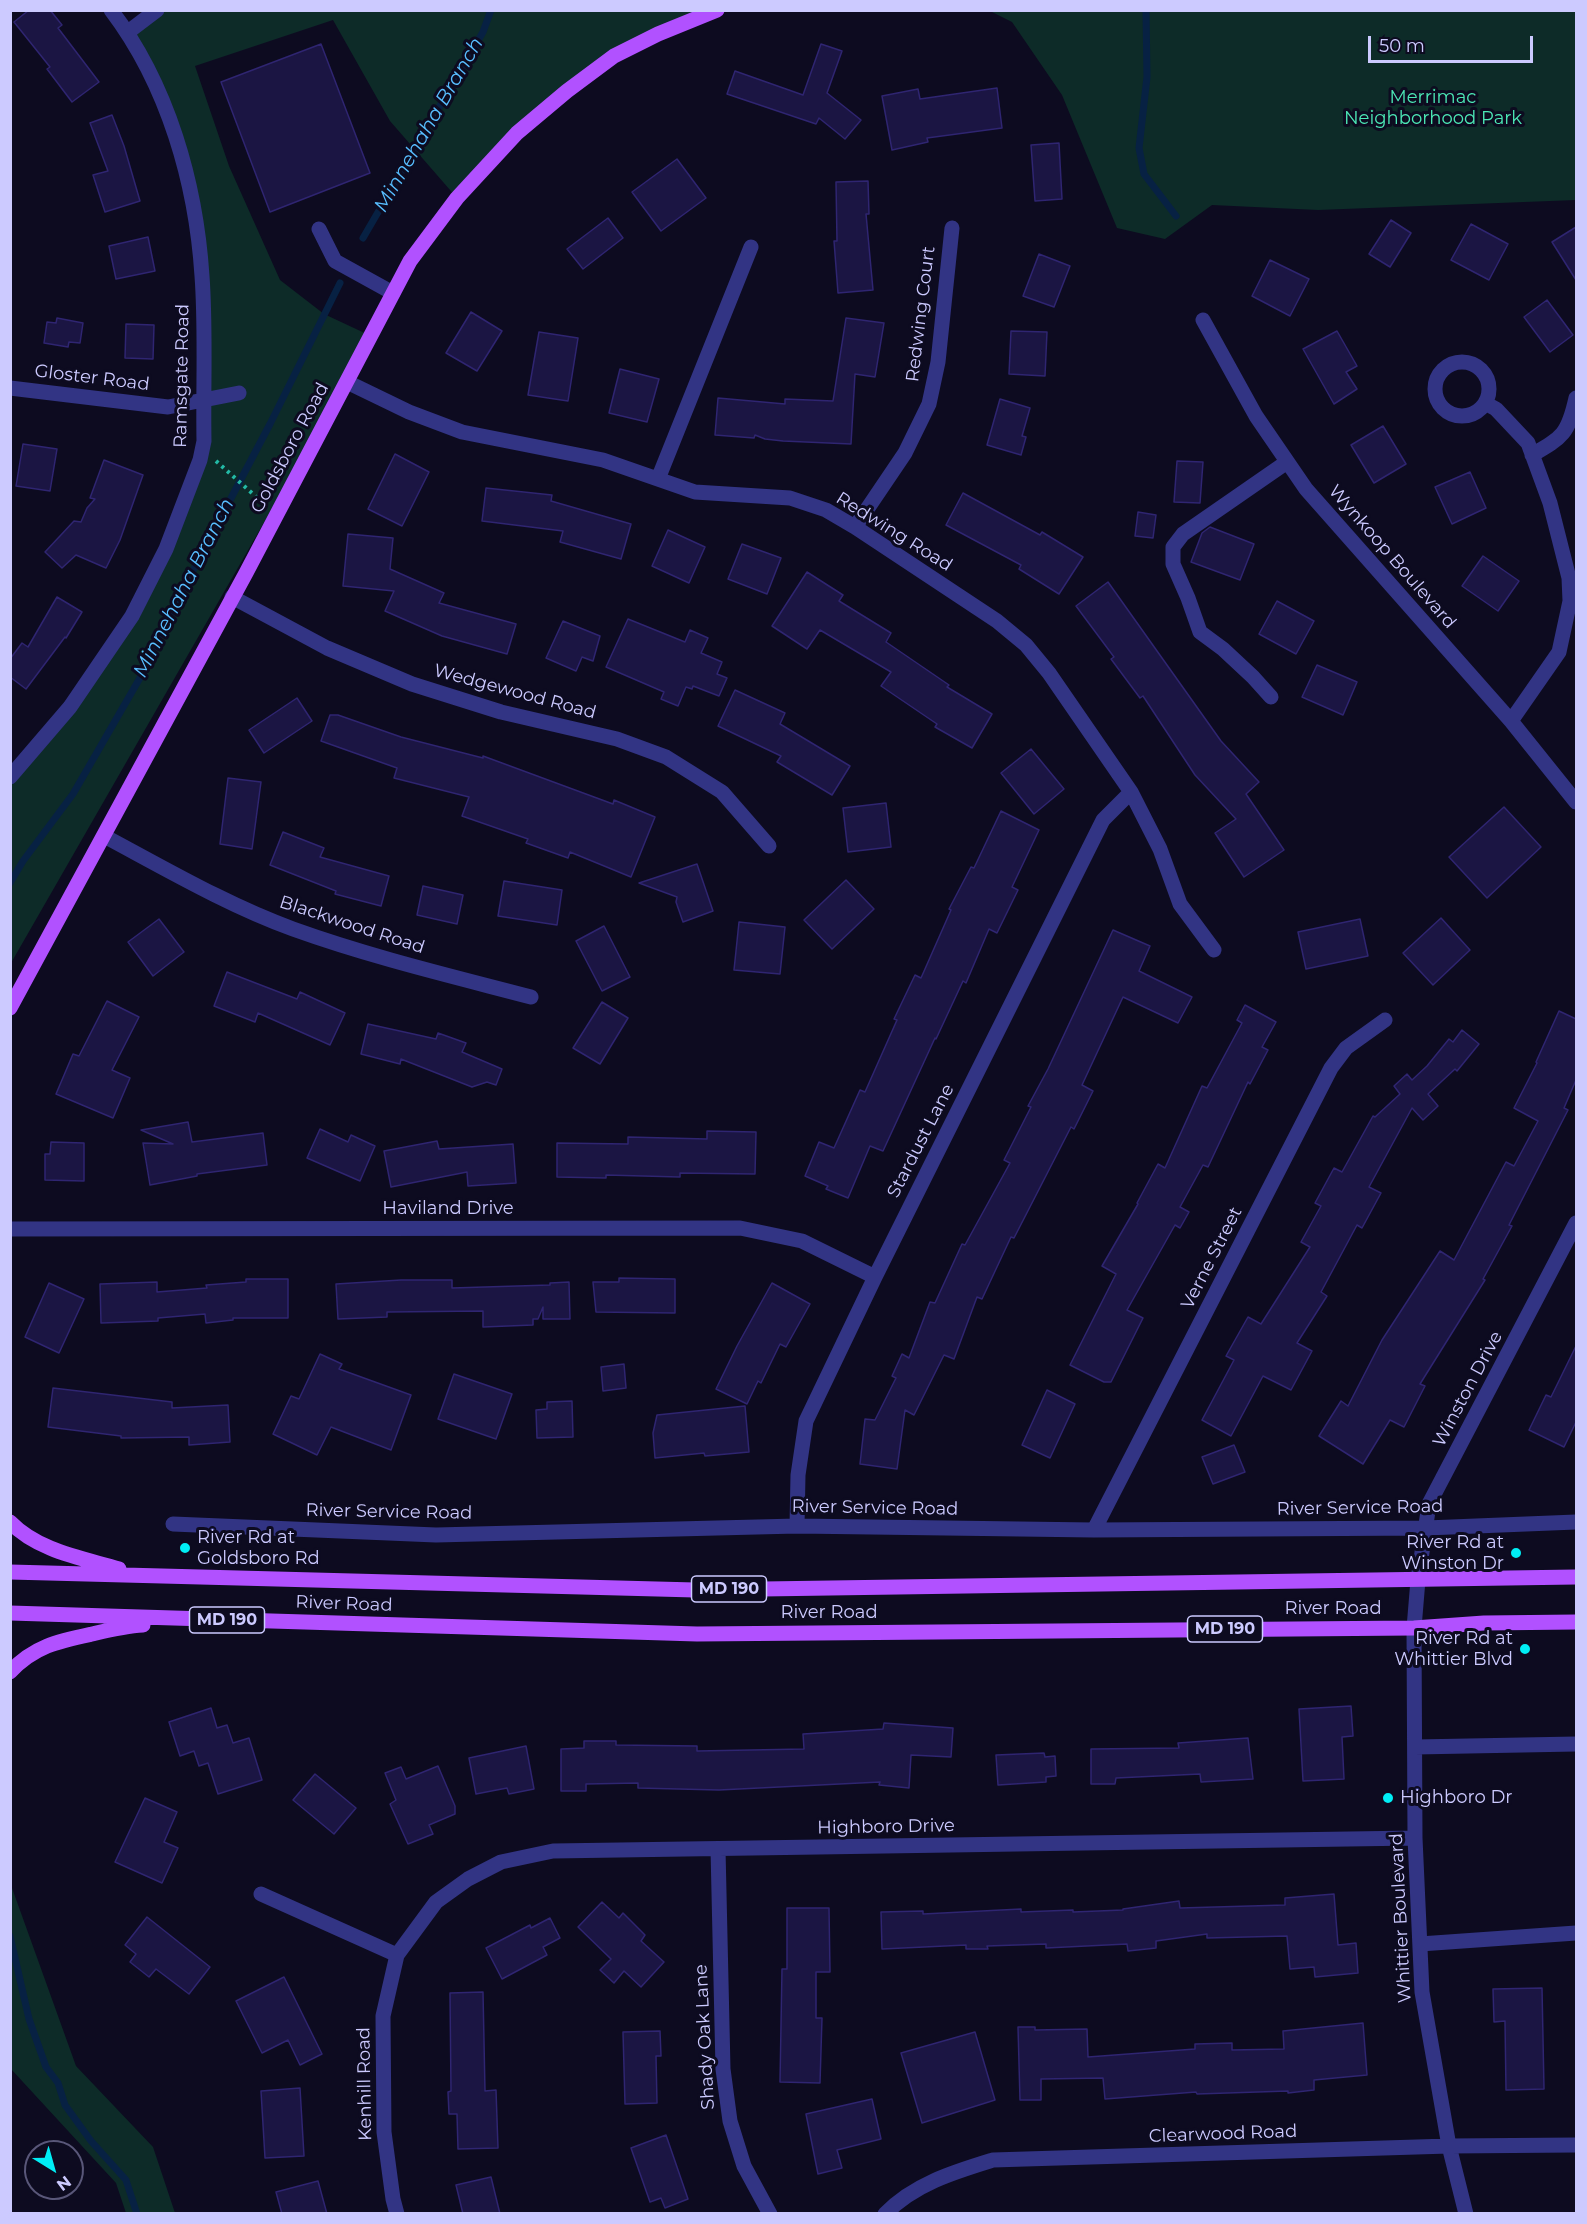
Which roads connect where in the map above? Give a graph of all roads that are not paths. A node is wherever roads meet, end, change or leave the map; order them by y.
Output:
1 (111, 10) edge
2 (157, 10) edge
3 (717, 10) edge
4 (128, 32) junction
5 (952, 228) dead end
6 (319, 229) dead end
7 (751, 247) dead end
8 (393, 293) junction
9 (1203, 320) dead end
10 (348, 382) junction
11 (10, 388) edge
12 (239, 393) dead end
13 (1576, 398) edge
14 (203, 399) junction
15 (1485, 403) dead end
16 (1532, 455) junction
17 (1287, 462) junction
18 (658, 479) junction
19 (855, 527) junction
20 (232, 597) junction
21 (1271, 697) dead end
22 (1511, 721) junction
23 (10, 777) edge
24 (1131, 792) junction
25 (1576, 802) edge
26 (104, 836) junction
27 (769, 846) dead end
28 (1214, 950) dead end
29 (531, 997) dead end
30 (10, 1008) edge
31 (1385, 1020) dead end
32 (1576, 1223) edge
33 (10, 1229) edge
34 (875, 1277) junction
35 (10, 1522) edge
36 (1576, 1522) edge
37 (173, 1524) dead end
38 (796, 1526) junction
39 (1426, 1528) junction
40 (1094, 1530) junction
41 (10, 1572) edge
42 (140, 1575) junction
43 (1576, 1577) edge
44 (1418, 1580) junction
45 (10, 1613) edge
46 (235, 1620) junction
47 (1576, 1622) edge
48 (1414, 1628) junction
49 (10, 1672) edge
50 (1576, 1744) edge
51 (1415, 1747) junction
52 (1415, 1838) junction
53 (718, 1849) junction
54 (261, 1894) dead end
55 (1576, 1934) edge
56 (1420, 1944) junction
57 (397, 1955) junction
58 (1576, 2145) edge
59 (1449, 2146) junction
60 (397, 2214) edge
61 (770, 2214) edge
62 (885, 2214) edge
63 (1466, 2214) edge

1 - 4 street, Ramsgate Road
2 - 4 street
3 - 8 main road, Goldsboro Road
4 - 14 street, Ramsgate Road
5 - 19 street, Redwing Court
6 - 8 street
7 - 18 street
8 - 10 main road, Goldsboro Road
9 - 17 street, Wynkoop Boulevard
10 - 18 street, Redwing Road
10 - 20 main road, Goldsboro Road
11 - 14 street, Gloster Road
12 - 14 street, Gloster Road
13 - 16 street
14 - 23 street, Ramsgate Road
15 - 16 street
16 - 22 street
17 - 21 street
17 - 22 street, Wynkoop Boulevard
18 - 19 street, Redwing Road
19 - 24 street, Redwing Road
20 - 26 main road, Goldsboro Road
20 - 27 street, Wedgewood Road
22 - 25 street, Wynkoop Boulevard
24 - 28 street, Redwing Road
24 - 34 street, Stardust Lane
26 - 29 street, Blackwood Road
26 - 30 main road, Goldsboro Road
31 - 40 street, Verne Street
32 - 39 street, Winston Drive
33 - 34 street, Haviland Drive
34 - 38 street, Stardust Lane
35 - 42 main road
36 - 39 street, River Service Road
37 - 38 street, River Service Road
38 - 40 street, River Service Road
39 - 40 street, River Service Road
39 - 44 street, Winston Drive
41 - 42 main road, River Road / MD 190
42 - 44 main road, River Road / MD 190
43 - 44 main road, River Road / MD 190
44 - 48 street, Whittier Boulevard
45 - 46 main road, River Road / MD 190
46 - 48 main road, River Road / MD 190
46 - 49 main road
47 - 48 main road, River Road / MD 190
48 - 51 street, Whittier Boulevard
50 - 51 street
51 - 52 street, Whittier Boulevard
52 - 53 street, Highboro Drive
52 - 56 street, Whittier Boulevard
53 - 57 street, Highboro Drive
53 - 61 street, Shady Oak Lane
54 - 57 street
55 - 56 street
56 - 59 street, Whittier Boulevard
57 - 60 street, Kenhill Road
58 - 59 street, Clearwood Road
59 - 62 street, Clearwood Road
59 - 63 street, Whittier Boulevard

